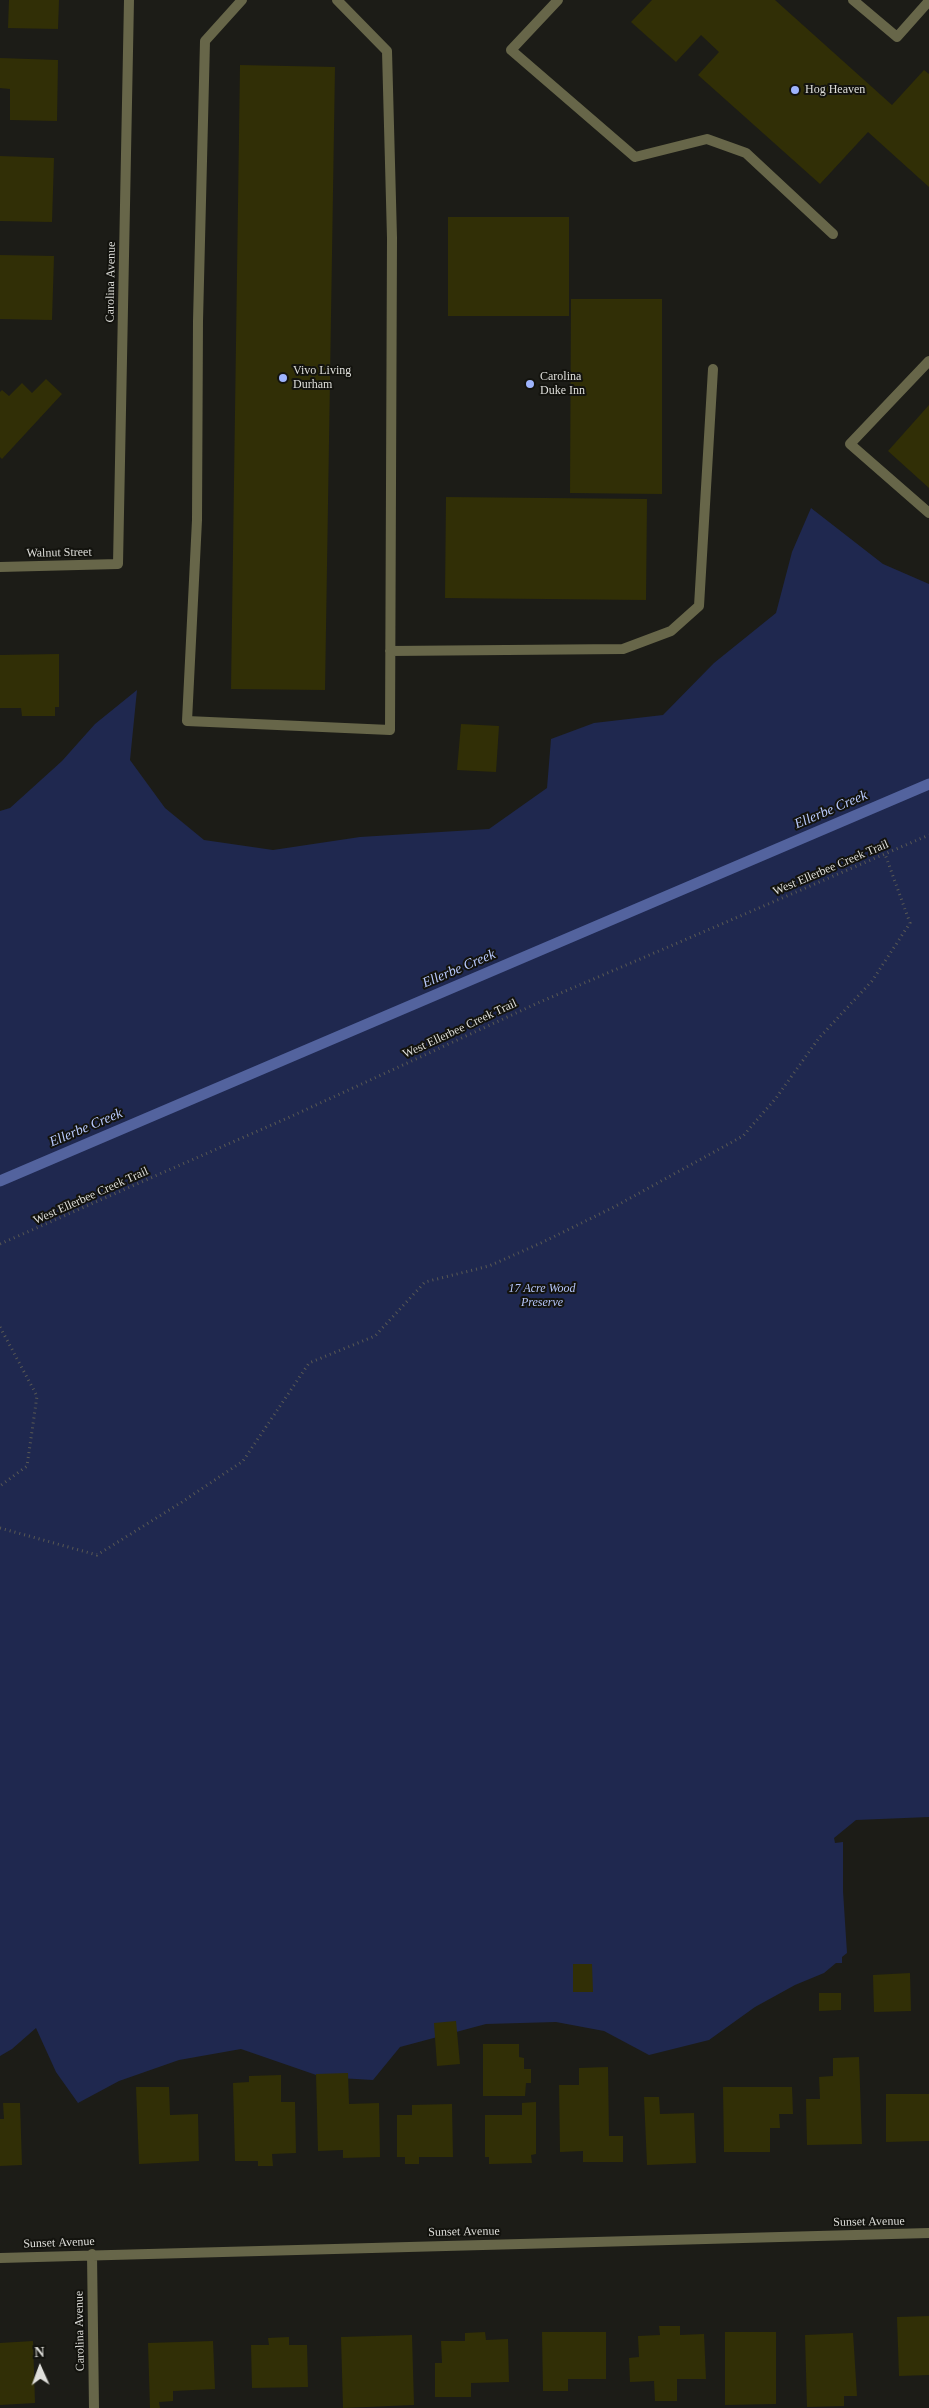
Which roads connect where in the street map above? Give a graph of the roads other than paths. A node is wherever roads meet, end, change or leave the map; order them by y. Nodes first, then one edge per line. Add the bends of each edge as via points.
1 (129, 0) edge
2 (242, 0) edge
3 (336, 0) edge
4 (558, 0) edge
5 (852, 0) edge
6 (929, 1) edge
7 (833, 234) dead end
8 (929, 361) edge
9 (713, 369) dead end
10 (929, 513) edge
11 (118, 564) joint
12 (0, 567) edge
13 (390, 651) junction
14 (929, 2233) edge
15 (92, 2254) junction
16 (0, 2258) edge
17 (94, 2408) edge

1 - 11 street, Carolina Avenue
2 - 13 street via 205,41 197,520 187,721 390,730
3 - 13 street via 387,51 392,238
4 - 7 street via 511,50 635,157 707,139 746,153
5 - 6 street via 896,37
8 - 10 street via 850,444
9 - 13 street via 699,606 671,631 623,649
11 - 12 street, Walnut Street
14 - 15 street, Sunset Avenue
15 - 16 street, Sunset Avenue
15 - 17 street, Carolina Avenue

